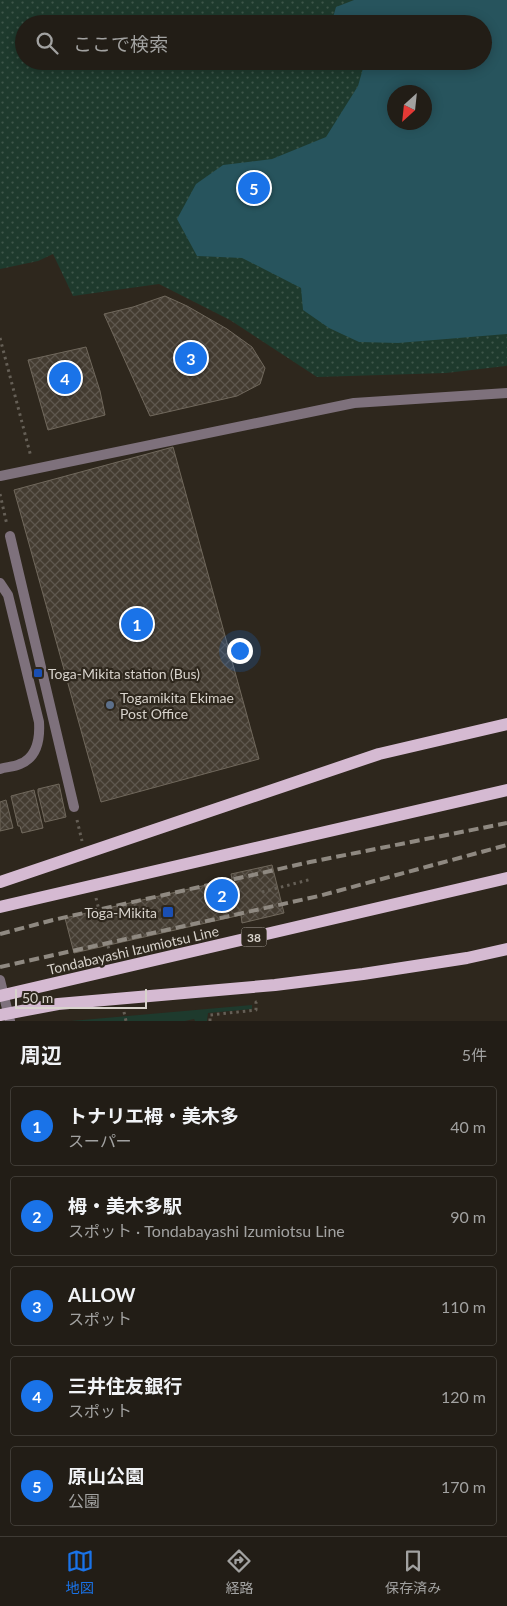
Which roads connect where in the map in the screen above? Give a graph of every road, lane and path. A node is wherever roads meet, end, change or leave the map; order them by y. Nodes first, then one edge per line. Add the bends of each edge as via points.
1 (0, 338) edge
2 (507, 393) edge
3 (34, 469) junction
4 (0, 476) edge
5 (0, 494) edge
6 (10, 536) joint
7 (0, 583) edge
8 (507, 724) edge
9 (0, 769) edge
10 (507, 790) edge
11 (74, 807) dead end
12 (507, 878) edge
13 (312, 880) dead end
14 (0, 882) edge
15 (262, 892) dead end
16 (0, 906) edge
17 (507, 949) edge
18 (0, 980) edge
19 (0, 996) edge
20 (0, 1015) edge
21 (10, 1021) edge

1 - 3 path
2 - 3 street via 354,403
3 - 4 street
5 - 6 path
6 - 11 street
7 - 9 street via 8,594 40,735 38,746 22,764
8 - 14 main road via 379,754
10 - 16 main road
12 - 19 main road, Tondabayashi Izumiotsu Line / 38
13 - 15 path
17 - 20 main road via 363,974 58,1004
18 - 21 street

